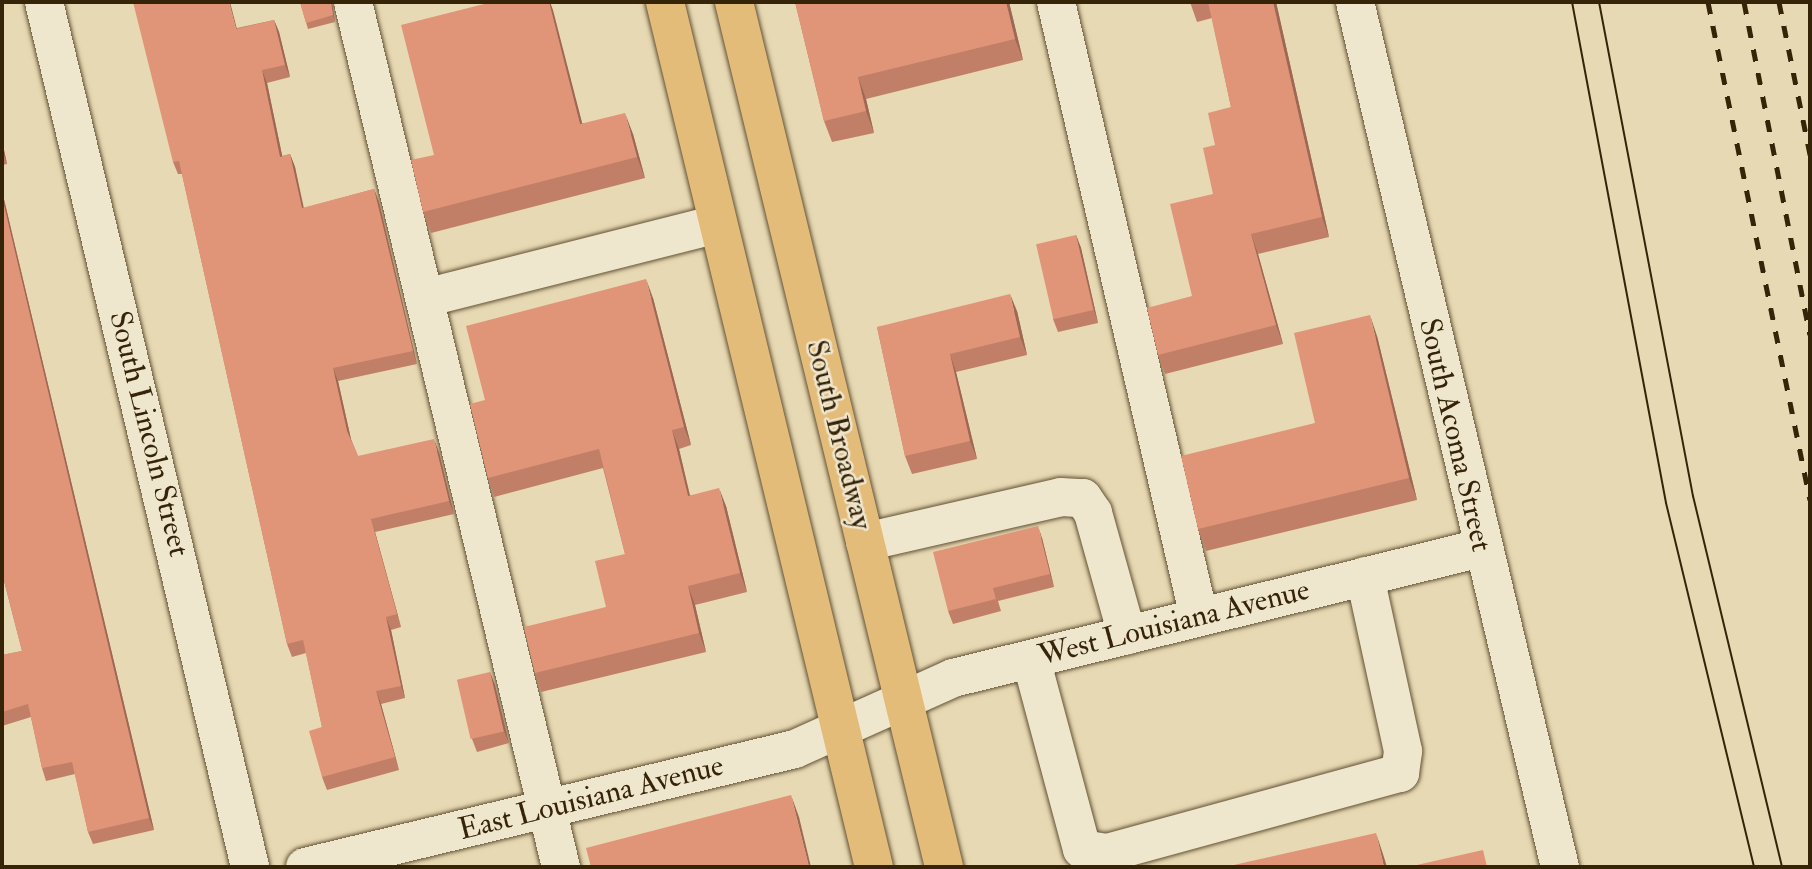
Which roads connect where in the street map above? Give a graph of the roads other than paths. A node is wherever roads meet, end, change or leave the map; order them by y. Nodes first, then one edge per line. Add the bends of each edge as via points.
1 (44, 2) edge
2 (353, 2) edge
3 (665, 2) edge
4 (734, 2) edge
5 (1056, 2) edge
6 (1355, 2) edge
7 (718, 225) junction
8 (425, 298) junction
9 (865, 542) junction
10 (1481, 548) junction
11 (1365, 576) junction
12 (1199, 617) junction
13 (1127, 635) junction
14 (1031, 659) junction
15 (872, 715) junction
16 (548, 809) junction
17 (1084, 858) edge
18 (250, 867) edge
19 (305, 867) edge
20 (561, 867) edge
21 (874, 867) edge
22 (944, 867) edge
23 (1560, 867) edge

1 - 18 street, South Lincoln Street
2 - 8 street
3 - 7 main road, South Broadway
4 - 9 main road, South Broadway
5 - 12 street
6 - 10 street, South Acoma Street
7 - 8 street
7 - 15 main road, South Broadway
8 - 16 street
9 - 13 street via 1061,497 1083,498 1093,513
9 - 15 main road, South Broadway
10 - 11 street, West Louisiana Avenue
10 - 23 street, South Acoma Street
11 - 12 street, West Louisiana Avenue
11 - 17 street via 1403,751 1400,773
12 - 13 street, West Louisiana Avenue
13 - 14 street, West Louisiana Avenue
14 - 15 street, West Louisiana Avenue via 953,678
14 - 17 street
15 - 16 street, East Louisiana Avenue via 795,749
15 - 21 main road, South Broadway
15 - 22 main road, South Broadway
16 - 19 street, East Louisiana Avenue
16 - 20 street

